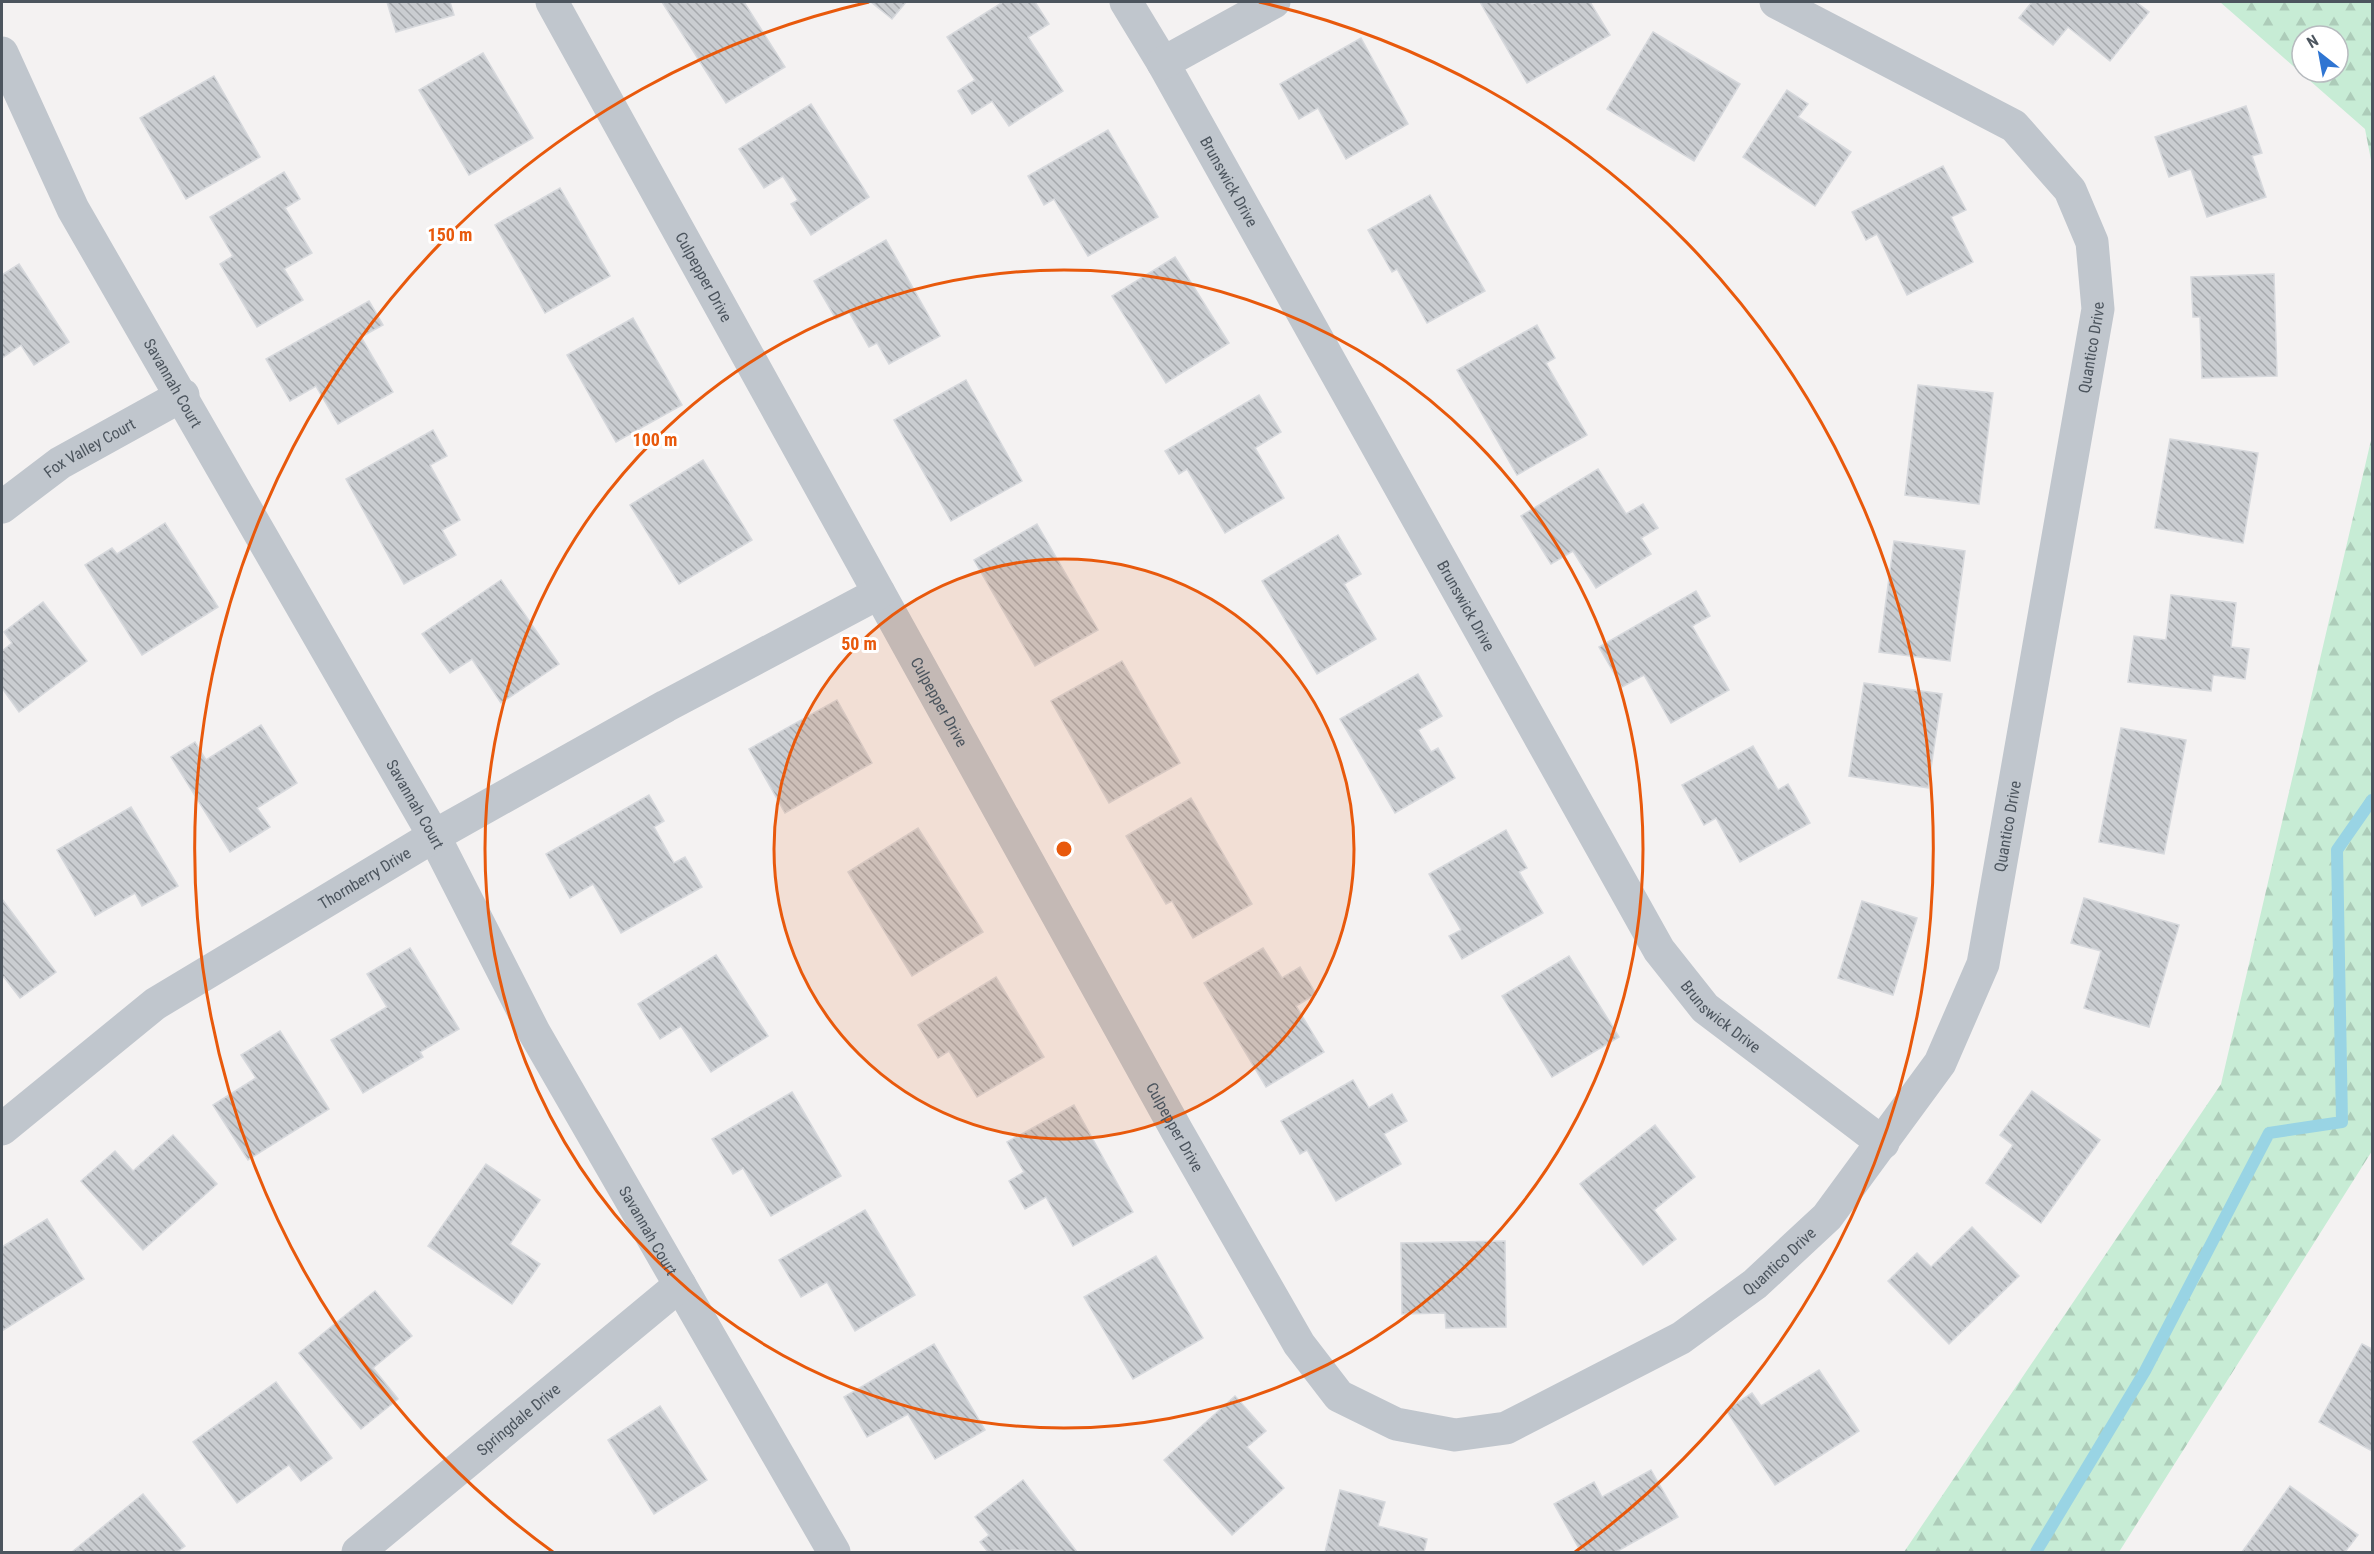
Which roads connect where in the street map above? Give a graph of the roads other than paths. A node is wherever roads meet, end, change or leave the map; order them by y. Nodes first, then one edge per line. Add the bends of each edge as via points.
1 (552, 2) edge
2 (1126, 2) edge
3 (1274, 2) edge
4 (1776, 2) edge
5 (2, 53) edge
6 (1163, 63) junction
7 (183, 395) junction
8 (2, 507) edge
9 (879, 593) junction
10 (434, 836) junction
11 (2, 1129) edge
12 (1883, 1143) junction
13 (680, 1285) junction
14 (1338, 1396) joint
15 (358, 1552) edge
16 (834, 1552) edge

1 - 9 street, Culpepper Drive
2 - 6 street, Brunswick Drive
3 - 6 street
4 - 12 street, Quantico Drive via 2014,126 2070,190 2092,242 2098,309 1983,964 1940,1063
5 - 7 street, Savannah Court via 73,209
6 - 12 street, Brunswick Drive via 1659,950 1705,1008
7 - 8 street, Fox Valley Court via 60,463
7 - 10 street, Savannah Court
9 - 10 street, Thornberry Drive
9 - 14 street, Culpepper Drive via 1263,1282 1299,1344
10 - 11 street, Thornberry Drive via 155,1004
10 - 13 street, Savannah Court via 534,1032
12 - 14 street, Quantico Drive via 1827,1217 1755,1284 1681,1338 1506,1428 1455,1435 1396,1424
13 - 15 street, Springdale Drive
13 - 16 street, Savannah Court

